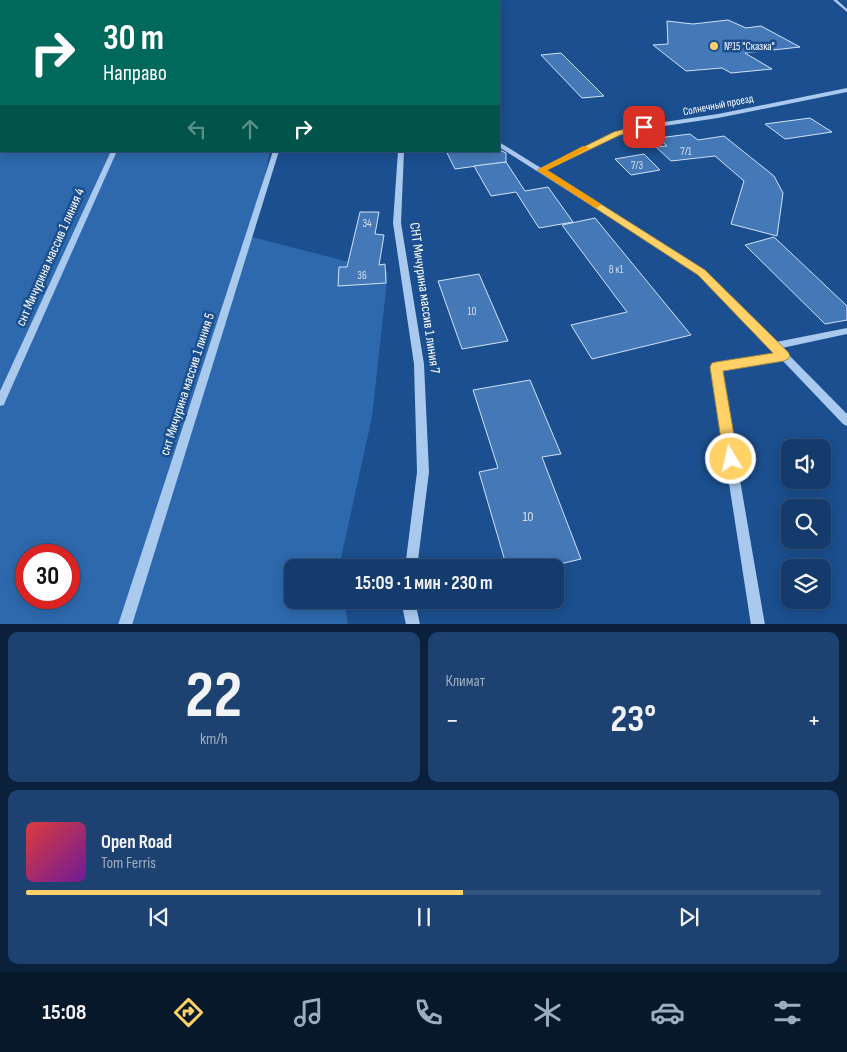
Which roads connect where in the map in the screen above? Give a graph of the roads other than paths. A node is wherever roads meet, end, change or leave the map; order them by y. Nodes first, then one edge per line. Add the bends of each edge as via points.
1 (835, 0) edge
2 (847, 11) edge
3 (847, 90) edge
4 (500, 145) edge
5 (114, 152) edge
6 (276, 152) edge
7 (401, 152) edge
8 (541, 170) junction
9 (847, 331) edge
10 (773, 346) junction
11 (784, 356) junction
12 (0, 402) edge
13 (847, 422) edge
14 (411, 559) edge
15 (410, 609) edge
16 (125, 624) edge
17 (413, 624) edge
18 (758, 624) edge

1 - 2 street
3 - 8 street, Солнечный проезд via 617,133
4 - 8 street
5 - 12 street, снт Мичурина массив 1 линия 4
6 - 16 street, снт Мичурина массив 1 линия 5
7 - 14 street, СНТ Мичурина массив 1 линия 7 via 397,223 420,364 423,472
8 - 10 street via 702,272
9 - 10 street
10 - 11 street
11 - 13 street
11 - 18 street via 716,367
15 - 17 street

